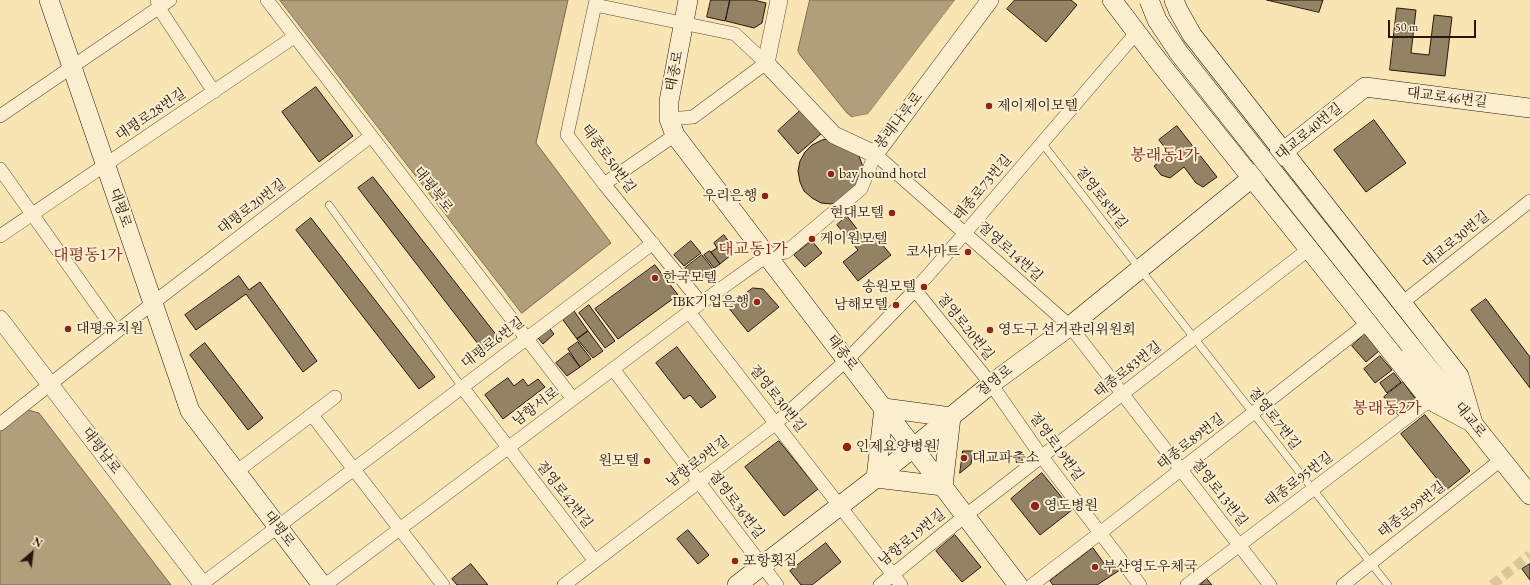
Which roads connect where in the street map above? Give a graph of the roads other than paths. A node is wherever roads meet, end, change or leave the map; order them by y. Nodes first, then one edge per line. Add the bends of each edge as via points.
1 (49, 0) edge
2 (170, 0) edge
3 (267, 0) edge
4 (688, 0) edge
5 (780, 0) edge
6 (990, 0) edge
7 (1112, 0) edge
8 (1150, 0) edge
9 (1174, 0) edge
10 (596, 2) edge
11 (158, 4) edge
12 (684, 24) junction
13 (1137, 32) junction
14 (294, 37) junction
15 (766, 64) junction
16 (72, 68) junction
17 (1365, 87) joint
18 (214, 92) junction
19 (1530, 108) edge
20 (0, 116) edge
21 (672, 127) junction
22 (371, 136) junction
23 (1042, 142) junction
24 (1284, 151) junction
25 (875, 154) junction
26 (106, 165) junction
27 (0, 170) edge
28 (1253, 177) junction
29 (604, 184) junction
30 (1530, 201) edge
31 (329, 206) dead end
32 (32, 215) junction
33 (965, 233) junction
34 (0, 236) edge
35 (653, 243) junction
36 (1309, 249) junction
37 (768, 255) junction
38 (1140, 269) junction
39 (915, 290) junction
40 (153, 303) junction
41 (701, 303) junction
42 (1402, 303) junction
43 (689, 312) junction
44 (0, 319) edge
45 (1369, 322) junction
46 (1070, 326) junction
47 (116, 332) junction
48 (527, 338) junction
49 (1194, 338) junction
50 (848, 359) junction
51 (613, 369) junction
52 (50, 384) junction
53 (991, 384) junction
54 (462, 387) junction
55 (1122, 394) junction
56 (334, 397) dead end
57 (574, 399) junction
58 (1430, 400) junction
59 (884, 408) junction
60 (1253, 413) junction
61 (312, 415) junction
62 (951, 417) junction
63 (776, 423) junction
64 (1473, 423) junction
65 (0, 424) edge
66 (914, 447) junction
67 (508, 448) junction
68 (1042, 457) junction
69 (1502, 459) junction
70 (353, 469) junction
71 (1181, 470) junction
72 (236, 472) junction
73 (876, 478) junction
74 (699, 482) junction
75 (943, 486) junction
76 (1313, 490) junction
77 (1530, 495) edge
78 (840, 506) junction
79 (965, 516) junction
80 (278, 526) junction
81 (399, 529) junction
82 (1100, 533) junction
83 (1239, 545) junction
84 (595, 561) junction
85 (1370, 563) junction
86 (762, 566) junction
87 (893, 574) junction
88 (203, 584) edge
89 (324, 585) edge
90 (443, 585) edge
91 (564, 585) edge
92 (736, 585) edge
93 (777, 585) edge
94 (880, 585) edge
95 (901, 585) edge
96 (1018, 585) edge
97 (1032, 585) edge
98 (1140, 585) edge
99 (1187, 585) edge
100 (1270, 585) edge
101 (1343, 585) edge
102 (1388, 585) edge

1 - 16 main road, 대평로
2 - 11 street
3 - 14 street, 대평북로
4 - 12 main road, 태종로
5 - 15 street
6 - 25 street, 봉래나루로
7 - 13 main road
8 - 64 main road, 대교로, bridge via 1158,20 1179,53
9 - 24 main road via 1192,35
10 - 12 street, 태종로50번길
10 - 29 street, 태종로50번길 via 567,135
11 - 16 street
11 - 18 street
12 - 15 street via 735,34
12 - 21 main road, 태종로 via 669,101
13 - 23 street, 태종로73번길
13 - 28 main road
14 - 18 street, 대평로28번길
14 - 22 street, 대평북로
15 - 21 street via 693,117
15 - 25 street, 봉래나루로 via 834,135
16 - 20 street
16 - 26 main road, 대평로
17 - 19 main road, 대교로46번길
17 - 24 main road, 대교로40번길
18 - 26 street, 대평로28번길
21 - 29 street
21 - 37 main road, 태종로
22 - 40 street, 대평로20번길
22 - 48 street, 대평북로
23 - 33 street, 태종로73번길
23 - 38 lane, 절영로8번길
24 - 28 main road, 대교로40번길
24 - 42 main road
25 - 33 street, 절영로14번길
25 - 37 street via 861,189 786,252
26 - 32 street, 대평로28번길
26 - 40 main road, 대평로
27 - 32 street
28 - 36 main road
28 - 38 main road, 절영로
29 - 35 street, 태종로50번길
30 - 42 street, 대교로30번길
31 - 54 lane
32 - 34 street, 대평로28번길
32 - 47 street
33 - 39 street, 태종로73번길
33 - 46 street, 절영로14번길
35 - 41 street, 태종로50번길
35 - 48 street, 대평로6번길
36 - 45 main road
36 - 49 street, 태종로83번길
37 - 41 street, 남항서로
37 - 50 main road, 태종로
38 - 46 main road, 절영로
38 - 49 lane, 절영로7번길
39 - 50 street, 태종로73번길
39 - 53 street, 절영로20번길
40 - 47 street, 대평로20번길
40 - 72 main road, 대평로 via 190,411
41 - 43 street, 남항서로
42 - 64 main road via 1459,376
43 - 51 street, 남항서로
43 - 63 street, 절영로30번길
44 - 52 street, 대평남로
45 - 58 main road
45 - 60 street, 태종로89번길
46 - 53 main road, 절영로
46 - 55 street, 절영로13번길
47 - 52 street, 대평로20번길
48 - 54 street, 대평로6번길
48 - 57 street, 대평북로
49 - 55 street, 태종로83번길
49 - 60 lane, 절영로7번길
50 - 59 main road, 태종로
50 - 63 street, 남항로9번길
51 - 57 street, 남항서로
51 - 74 street, 절영로36번길
52 - 65 street, 대평로20번길
52 - 88 street, 대평남로
53 - 62 main road, 절영로
53 - 68 street, 절영로19번길
54 - 67 street, 절영로42번길
54 - 70 street, 대평로6번길
55 - 68 street, 태종로83번길
55 - 71 street, 절영로13번길
56 - 61 street
57 - 67 street, 남항서로
58 - 64 main road
58 - 76 street, 태종로95번길
59 - 62 main road
59 - 66 main road, 태종로
59 - 73 main road
60 - 71 street, 태종로89번길
60 - 76 lane, 절영로7번길
61 - 70 street
61 - 72 street
62 - 66 main road, 절영로
62 - 75 main road
63 - 74 street, 남항로9번길
63 - 78 street, 절영로30번길
64 - 69 main road, 대교로
66 - 73 main road, 절영로
66 - 75 main road, 태종로
67 - 81 street, 남항서로
67 - 84 street, 절영로42번길
68 - 79 street, 태종로83번길
68 - 82 street, 절영로19번길
69 - 77 main road, 대교로
69 - 85 street, 태종로99번길
70 - 80 street, 대평로6번길
70 - 81 street
71 - 82 street, 태종로89번길
71 - 83 street, 절영로13번길
72 - 80 main road, 대평로
73 - 75 main road
73 - 78 main road, 절영로
74 - 84 street, 남항로9번길
74 - 86 street, 절영로36번길
75 - 79 main road, 태종로
76 - 83 street, 태종로95번길
76 - 85 lane, 절영로7번길
78 - 86 main road, 절영로
78 - 87 street, 절영로30번길
79 - 87 street, 남항로19번길
79 - 96 main road, 태종로
80 - 88 street, 대평남로
80 - 89 main road, 대평로
81 - 89 street, 남항서로
81 - 90 street
82 - 97 street, 태종로89번길
82 - 98 street, 절영로19번길
83 - 99 street, 태종로95번길
83 - 100 street, 절영로13번길
84 - 91 street, 남항로9번길
85 - 101 street, 태종로99번길
85 - 102 lane, 절영로7번길
86 - 92 main road, 절영로
86 - 93 street, 절영로36번길
87 - 94 street, 남항로19번길
87 - 95 street, 절영로30번길

